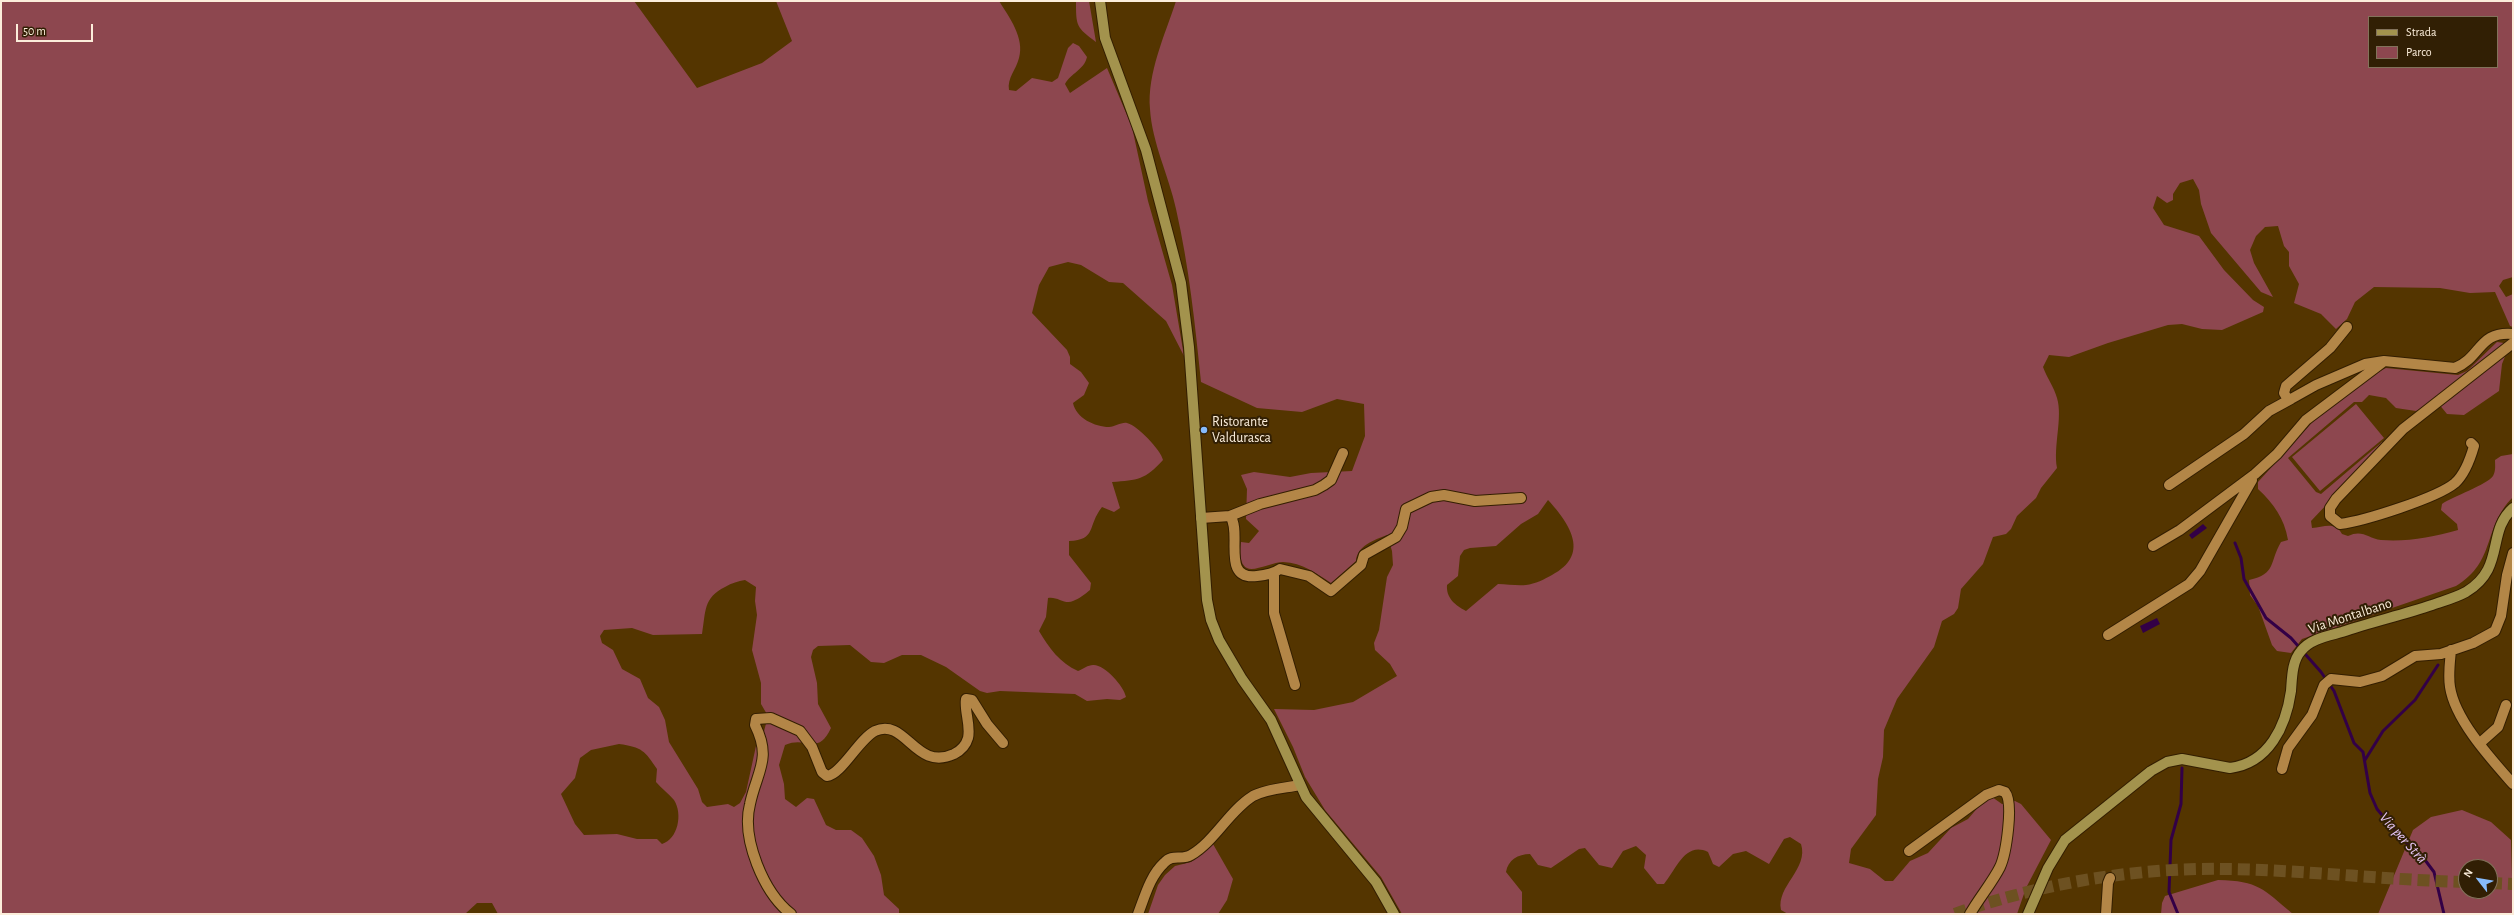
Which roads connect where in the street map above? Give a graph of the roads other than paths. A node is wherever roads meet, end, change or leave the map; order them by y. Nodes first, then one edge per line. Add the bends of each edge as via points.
1 (1100, 1) edge
2 (2347, 327) dead end
3 (2513, 334) edge
4 (2513, 343) edge
5 (2384, 361) junction
6 (2291, 399) junction
7 (2471, 443) dead end
8 (1343, 453) dead end
9 (2255, 474) junction
10 (2169, 485) dead end
11 (1521, 498) dead end
12 (2513, 508) edge
13 (1230, 516) junction
14 (1201, 518) junction
15 (2153, 546) dead end
16 (2513, 553) edge
17 (1274, 573) junction
18 (2108, 635) dead end
19 (2451, 650) junction
20 (1295, 685) dead end
21 (2506, 705) dead end
22 (1003, 743) dead end
23 (2480, 743) junction
24 (2282, 769) dead end
25 (2513, 784) edge
26 (1300, 785) junction
27 (1909, 851) dead end
28 (2110, 878) dead end
29 (791, 914) edge
30 (1138, 914) edge
31 (1394, 914) edge
32 (1970, 914) edge
33 (2028, 914) edge
34 (2106, 914) edge

1 - 14 main road via 1105,38 1146,150 1181,283 1189,347
2 - 6 street via 2330,348 2286,386 2284,395
3 - 5 street via 2493,335 2463,364 2455,368
4 - 7 street via 2389,443 2336,499 2330,508 2330,516 2340,524 2357,522 2448,488 2462,476 2474,446
5 - 6 street via 2365,364
5 - 9 street via 2306,420 2277,454
6 - 10 street via 2269,411 2244,434
8 - 13 street via 1331,480 1324,485 1315,490 1260,504
9 - 15 street via 2180,530
9 - 18 street via 2200,571 2189,584
11 - 17 street via 1475,501 1438,494 1410,506 1404,512 1400,533 1364,555 1361,565 1333,590 1301,573 1280,568
12 - 33 main road, Via Montalbano via 2501,526 2488,571 2476,585 2448,599 2306,646 2296,658 2290,699 2280,731 2267,750 2238,767 2230,768 2182,759 2167,762 2151,771 2065,840 2048,868
13 - 14 street
13 - 17 street via 1236,535 1233,551 1240,572 1251,576
14 - 26 main road via 1206,600 1210,620 1242,679 1271,720
16 - 19 street via 2501,616 2495,632
17 - 20 street via 1274,613
19 - 23 street via 2450,687 2456,707
19 - 24 street via 2441,654 2415,656 2382,676 2360,682 2331,679 2320,690 2312,715 2288,748
21 - 23 street via 2498,727
22 - 29 street via 972,700 966,699 968,740 955,753 936,758 927,756 893,730 876,731 861,742 836,772 827,776 822,772 812,747 800,731 771,718 756,720 755,724 763,740 763,758 749,805 750,837 770,893
23 - 25 street
26 - 30 street via 1253,796 1197,851 1186,858 1169,858 1149,885
26 - 31 main road via 1318,814 1376,882
27 - 32 street via 1986,795 1999,790 2005,792 2010,803 2002,863
28 - 34 street

